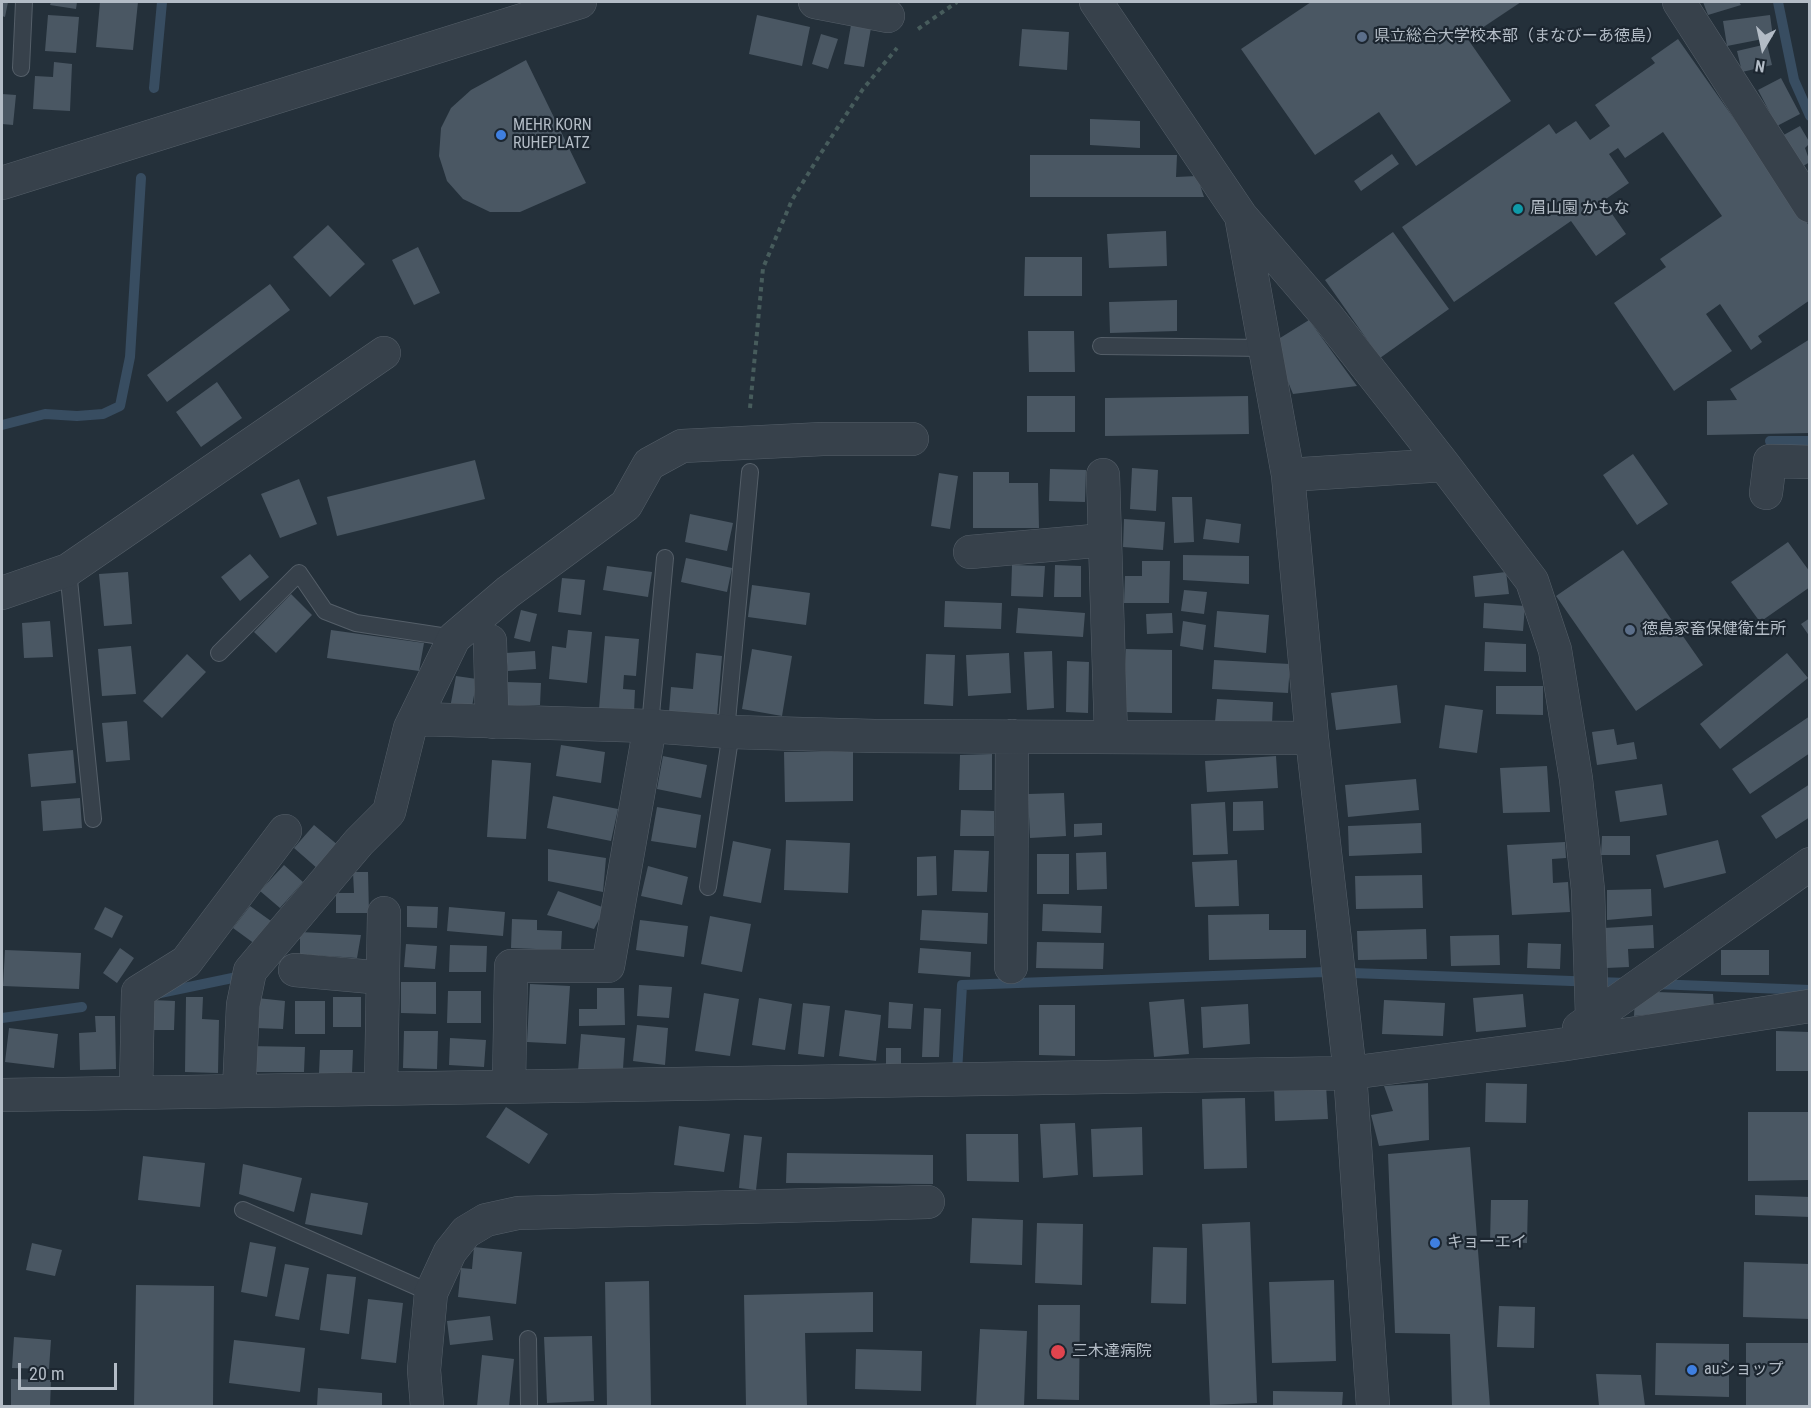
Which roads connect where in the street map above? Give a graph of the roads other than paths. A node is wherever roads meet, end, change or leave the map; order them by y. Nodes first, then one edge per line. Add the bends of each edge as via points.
1 (24, 2) edge
2 (580, 2) edge
3 (816, 2) edge
4 (1096, 2) edge
5 (1679, 2) edge
6 (901, 30) road end
7 (21, 68) dead end
8 (2, 183) edge
9 (1809, 206) edge
10 (1241, 216) junction
11 (1101, 346) dead end
12 (1265, 348) junction
13 (384, 353) dead end
14 (912, 439) dead end
15 (744, 458) junction
16 (1809, 462) edge
17 (1444, 465) junction
18 (1103, 475) dead end
19 (1288, 475) junction
20 (1766, 493) dead end
21 (1105, 540) junction
22 (970, 552) dead end
23 (665, 558) dead end
24 (68, 570) junction
25 (2, 593) edge
26 (454, 638) junction
27 (490, 641) dead end
28 (219, 653) dead end
29 (417, 719) junction
30 (492, 722) junction
31 (650, 726) junction
32 (728, 732) junction
33 (1012, 736) junction
34 (1111, 736) junction
35 (1312, 738) junction
36 (93, 819) dead end
37 (285, 831) dead end
38 (1809, 864) edge
39 (708, 887) dead end
40 (384, 913) dead end
41 (1011, 967) dead end
42 (295, 970) dead end
43 (383, 978) junction
44 (1590, 992) junction
45 (1809, 1006) edge
46 (1560, 1045) junction
47 (1350, 1073) junction
48 (509, 1086) junction
49 (381, 1089) junction
50 (239, 1090) junction
51 (136, 1093) junction
52 (2, 1095) edge
53 (928, 1202) dead end
54 (243, 1210) dead end
55 (431, 1293) junction
56 (528, 1339) dead end
57 (427, 1407) edge
58 (529, 1407) edge
59 (1372, 1407) edge

1 - 7 lane
2 - 8 street
3 - 6 street
4 - 10 street
5 - 9 street
10 - 12 street
10 - 17 street via 1327,316
11 - 12 lane
12 - 19 street
13 - 24 street
14 - 15 street
15 - 26 street via 682,446 649,464 626,505 516,586
15 - 32 lane
16 - 20 street via 1770,461
17 - 19 street
17 - 44 street via 1532,581 1555,650 1576,779 1587,890
18 - 21 street
19 - 35 street
21 - 22 street
21 - 34 street
23 - 31 lane
24 - 25 street
24 - 36 lane
26 - 28 lane via 356,623 325,611 299,573
26 - 29 street
27 - 30 street
29 - 30 street
29 - 50 street via 410,728 389,812 358,842 250,971 243,1005
30 - 31 street
31 - 32 street
31 - 48 street via 608,966 511,966
32 - 33 street
32 - 39 lane
33 - 34 street
33 - 41 street
34 - 35 street
35 - 47 street
37 - 51 street via 186,962 138,992
38 - 44 street via 1640,983
40 - 43 street
42 - 43 street
43 - 49 street
44 - 46 street
45 - 46 street
46 - 47 street
47 - 48 street
47 - 59 street
48 - 49 street
49 - 50 street
50 - 51 street
51 - 52 street
53 - 55 street via 518,1213 486,1220 466,1232 450,1252
54 - 55 lane
55 - 57 street via 424,1370
56 - 58 lane

